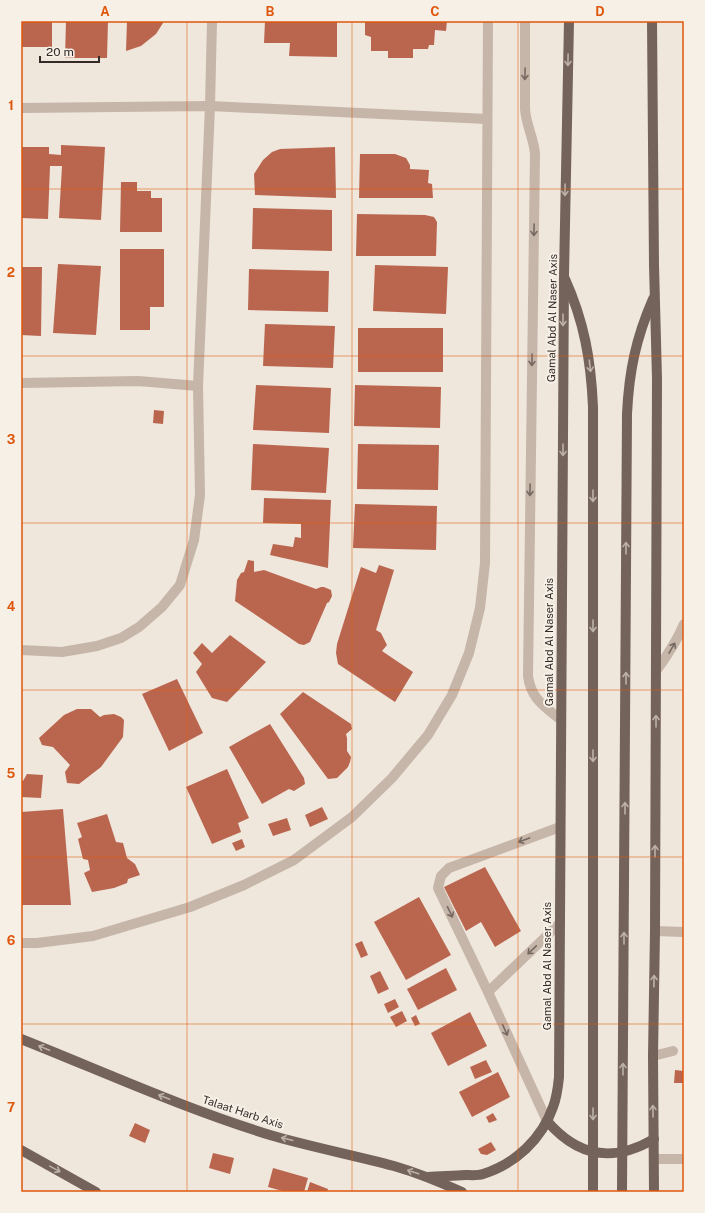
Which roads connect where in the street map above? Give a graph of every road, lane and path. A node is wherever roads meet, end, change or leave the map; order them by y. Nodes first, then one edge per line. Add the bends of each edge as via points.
1 (212, 21) edge
2 (488, 21) edge
3 (525, 21) edge
4 (569, 21) edge
5 (652, 21) edge
6 (210, 106) junction
7 (21, 108) edge
8 (487, 119) junction
9 (564, 275) junction
10 (655, 295) junction
11 (21, 383) edge
12 (198, 386) junction
13 (684, 624) edge
14 (21, 650) edge
15 (656, 671) junction
16 (561, 720) junction
17 (560, 827) junction
18 (560, 923) junction
19 (655, 932) junction
20 (684, 932) edge
21 (21, 943) edge
22 (488, 992) junction
23 (21, 1039) edge
24 (673, 1051) dead end
25 (653, 1056) junction
26 (547, 1121) junction
27 (654, 1139) junction
28 (21, 1150) edge
29 (654, 1159) junction
30 (684, 1159) edge
31 (428, 1177) junction
32 (96, 1192) edge
33 (462, 1192) edge
34 (593, 1192) edge
35 (622, 1192) edge
36 (654, 1192) edge

1 - 6 street
2 - 8 street
3 -> 16 street via 525,109 535,154 528,676 537,700
4 -> 9 main road, Gamal Abd Al Naser Axis
5 - 10 main road
6 - 7 street
6 - 8 street
6 - 12 street
8 - 21 street via 485,563 480,608 469,653 452,695 428,735 392,778 352,817 294,860 244,885 190,907 93,936
9 -> 16 main road, Gamal Abd Al Naser Axis
9 -> 34 main road via 586,339 593,392
10 - 15 main road
35 -> 10 main road via 628,386 638,337
11 - 12 street via 138,381
12 - 14 street via 200,495 194,540 180,586 162,607 139,627 121,638 97,646 62,652
15 -> 13 street
19 -> 15 main road
16 - 17 main road, Gamal Abd Al Naser Axis
17 - 18 main road, Gamal Abd Al Naser Axis
17 -> 22 street via 449,868 441,876 438,888
18 -> 22 street
18 - 26 main road, Gamal Abd Al Naser Axis via 559,1077 553,1107
19 - 20 street
25 -> 19 main road
22 -> 26 street
31 -> 23 main road, Talaat Harb Axis via 218,1118
24 - 25 street
27 -> 25 main road
26 - 27 main road via 568,1142 596,1152 626,1151
26 - 31 main road, Gamal Abd Al Naser Axis via 528,1148 498,1168 481,1175
27 - 29 main road
28 -> 32 main road
29 - 30 street
29 - 36 main road
31 - 33 main road, Talaat Harb Axis

